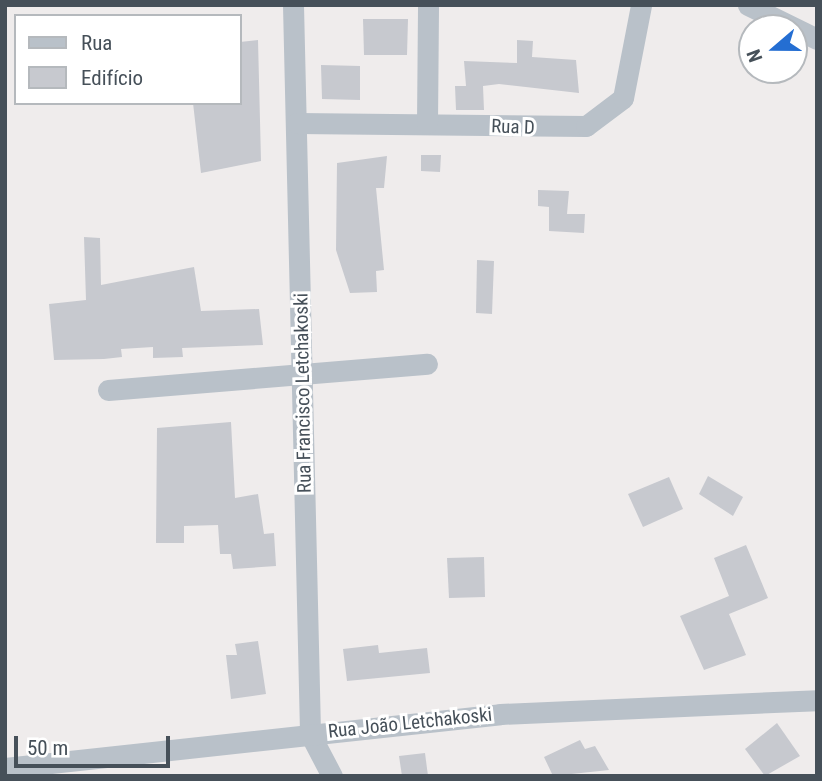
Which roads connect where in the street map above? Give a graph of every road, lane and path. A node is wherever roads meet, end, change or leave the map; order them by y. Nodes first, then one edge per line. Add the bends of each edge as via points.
1 (293, 5) edge
2 (428, 5) edge
3 (641, 5) edge
4 (748, 5) edge
5 (817, 39) edge
6 (297, 123) junction
7 (427, 123) junction
8 (427, 364) dead end
9 (302, 379) junction
10 (108, 390) dead end
11 (817, 700) edge
12 (310, 734) junction
13 (5, 768) edge
14 (332, 776) edge

1 - 6 street, Rua Francisco Letchakoski
2 - 7 street
3 - 7 street, Rua D via 623,98 609,115 560,129
4 - 5 street
6 - 7 street, Rua D
6 - 9 street, Rua Francisco Letchakoski
8 - 9 street
9 - 10 street
9 - 12 street, Rua Francisco Letchakoski
11 - 12 street, Rua João Letchakoski via 500,714
12 - 13 street, Rua João Letchakoski
12 - 14 street, Rua Francisco Letchakoski

